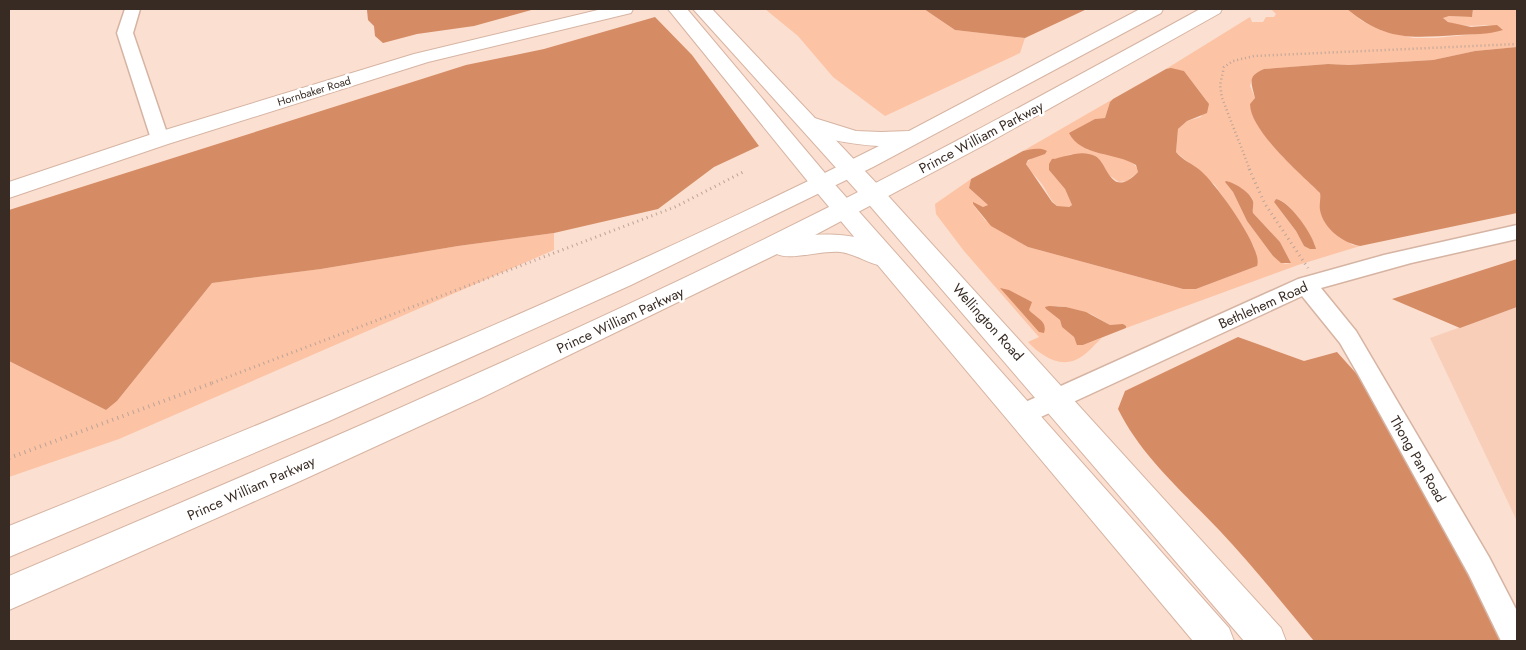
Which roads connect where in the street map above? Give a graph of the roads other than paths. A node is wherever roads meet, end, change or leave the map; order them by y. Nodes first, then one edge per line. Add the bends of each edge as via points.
1 (132, 9) edge
2 (624, 9) edge
3 (677, 9) edge
4 (702, 9) edge
5 (1154, 9) edge
6 (1213, 9) edge
7 (808, 123) junction
8 (920, 134) junction
9 (160, 140) junction
10 (851, 169) junction
11 (822, 184) junction
12 (9, 190) edge
13 (873, 194) junction
14 (844, 209) junction
15 (1517, 232) edge
16 (746, 259) junction
17 (887, 259) junction
18 (1312, 283) junction
19 (1056, 399) junction
20 (1021, 415) junction
21 (9, 542) edge
22 (9, 593) edge
23 (1216, 641) edge
24 (1268, 641) edge
25 (1517, 641) edge

1 - 9 street via 124,34
2 - 9 main road, Hornbaker Road via 421,58
3 - 11 main road
4 - 7 main road, Wellington Road
5 - 8 main road
6 - 13 main road, Prince William Parkway via 1000,128
7 - 8 main road via 858,138 895,139
7 - 10 main road, Wellington Road
8 - 10 main road
9 - 12 main road, Hornbaker Road
10 - 11 main road
10 - 13 main road, Wellington Road
11 - 14 main road
11 - 21 main road via 427,366
13 - 14 main road, Prince William Parkway
13 - 19 main road, Wellington Road
14 - 16 main road, Prince William Parkway
14 - 17 main road
15 - 18 street, Bethlehem Road via 1402,256
16 - 17 main road via 821,242 854,245
16 - 22 main road, Prince William Parkway via 433,407
17 - 20 main road
18 - 19 street, Bethlehem Road
18 - 25 street, Thong Pan Road via 1367,369 1479,566
19 - 20 street, Bethlehem Road
19 - 24 main road, Wellington Road
20 - 23 main road

